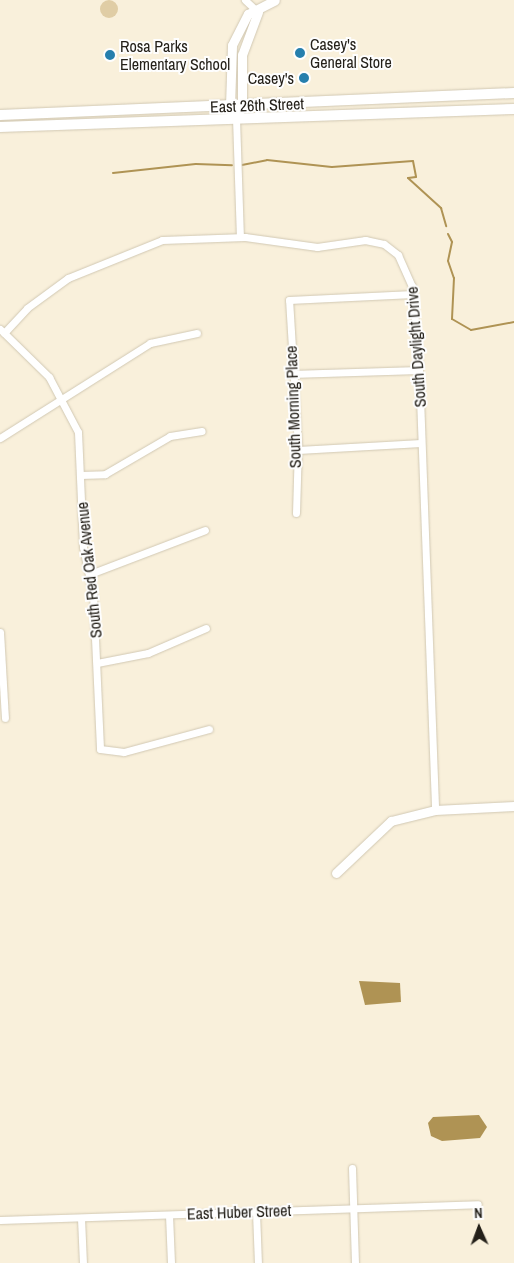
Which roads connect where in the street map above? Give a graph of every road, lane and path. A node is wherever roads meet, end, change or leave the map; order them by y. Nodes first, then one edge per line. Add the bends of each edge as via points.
1 (245, 0) edge
2 (275, 0) edge
3 (258, 12) junction
4 (514, 93) edge
5 (230, 106) junction
6 (242, 106) junction
7 (514, 108) edge
8 (0, 115) edge
9 (236, 118) junction
10 (0, 127) edge
11 (240, 237) junction
12 (413, 294) junction
13 (2, 331) edge
14 (197, 333) dead end
15 (419, 370) junction
16 (291, 374) junction
17 (63, 396) junction
18 (202, 432) dead end
19 (0, 438) edge
20 (421, 443) junction
21 (298, 450) junction
22 (80, 475) junction
23 (296, 513) dead end
24 (205, 530) dead end
25 (90, 574) junction
26 (206, 628) dead end
27 (0, 632) edge
28 (97, 663) junction
29 (1, 665) edge
30 (5, 718) dead end
31 (209, 729) dead end
32 (514, 806) edge
33 (435, 810) junction
34 (336, 873) dead end
35 (352, 1168) dead end
36 (478, 1204) dead end
37 (353, 1208) junction
38 (256, 1212) junction
39 (169, 1215) junction
40 (81, 1218) junction
41 (0, 1220) edge
42 (83, 1263) edge
43 (171, 1263) edge
44 (258, 1263) edge
45 (356, 1263) edge

1 - 3 street
2 - 3 street
3 - 5 street via 248,14 232,45
3 - 6 street via 242,55
4 - 6 main road, East 26th Street
5 - 6 main road, East 26th Street
5 - 8 main road, East 26th Street
5 - 9 street
6 - 9 street
7 - 9 main road, East 26th Street
9 - 10 main road, East 26th Street
9 - 11 street
11 - 12 street, South Daylight Drive via 317,247 365,240 384,244 408,270
11 - 13 street, South Daylight Drive via 171,239 137,248 60,284
12 - 15 street, South Daylight Drive
12 - 16 street, South Morning Place via 289,300
13 - 17 street, South Red Oak Avenue via 38,364
14 - 17 street via 150,343
15 - 16 street
15 - 20 street, South Daylight Drive
16 - 21 street, South Morning Place
17 - 19 street
17 - 22 street, South Red Oak Avenue via 78,432
18 - 22 street via 170,436 105,474
20 - 21 street
20 - 33 street, South Daylight Drive
21 - 23 street, South Morning Place
22 - 25 street, South Red Oak Avenue via 83,547
24 - 25 street
25 - 28 street, South Red Oak Avenue
26 - 28 street via 148,653
27 - 29 street
28 - 31 street, South Red Oak Avenue via 100,749 124,752
29 - 30 street
32 - 33 street
33 - 34 street via 382,826
35 - 37 street
36 - 37 street, East Huber Street
37 - 38 street, East Huber Street
37 - 45 street
38 - 39 street, East Huber Street
38 - 44 street
39 - 40 street, East Huber Street
39 - 43 street
40 - 41 street, East Huber Street
40 - 42 street

